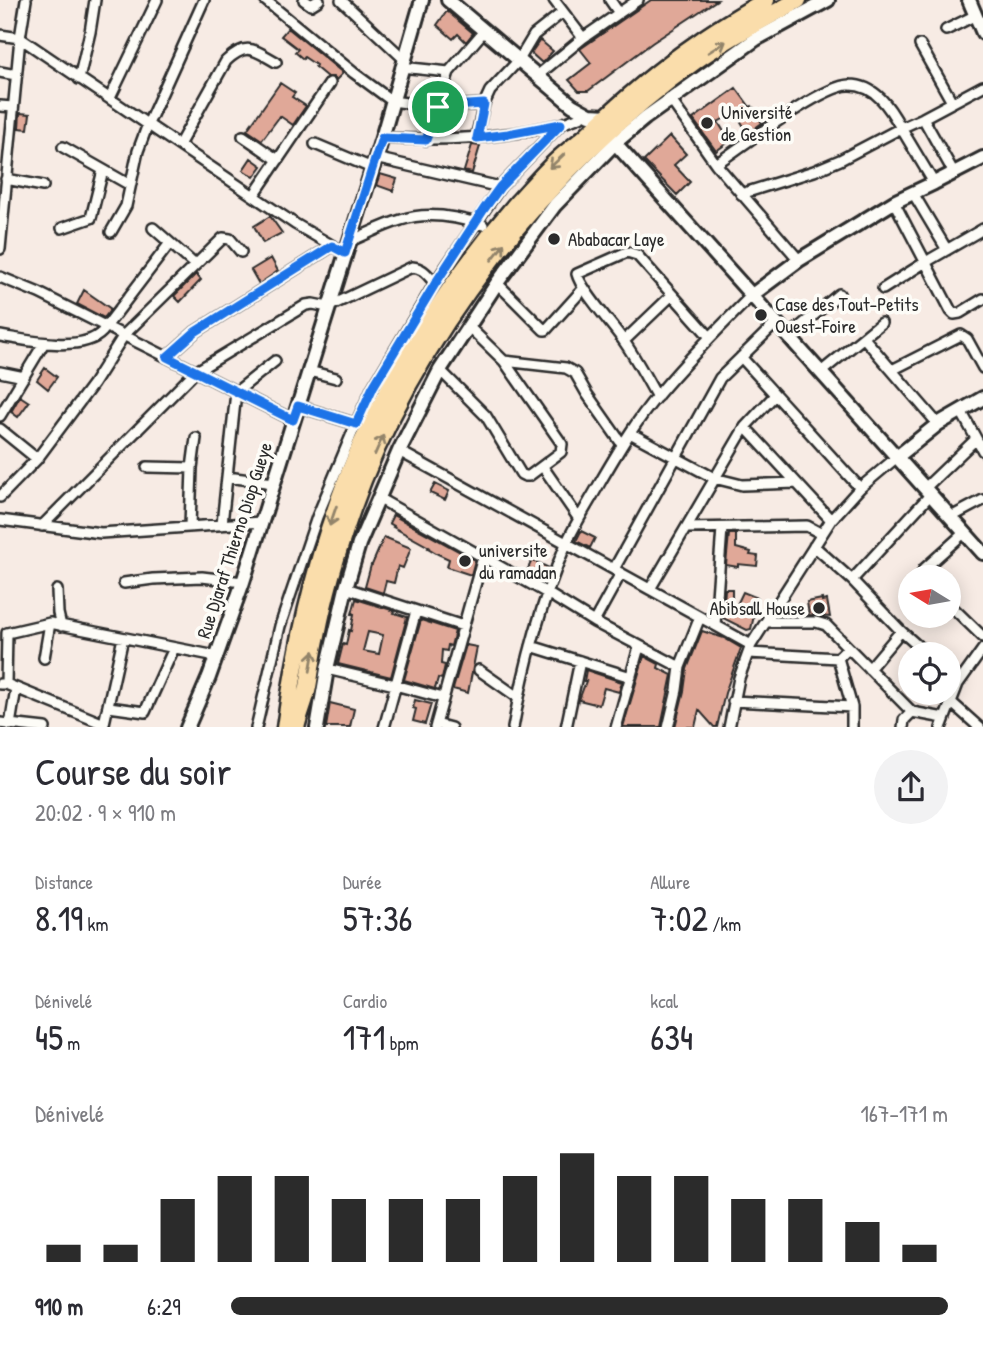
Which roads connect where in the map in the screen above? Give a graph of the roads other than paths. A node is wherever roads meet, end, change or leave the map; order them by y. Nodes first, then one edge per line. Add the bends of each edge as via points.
1 (26, 0) edge
2 (95, 0) edge
3 (157, 0) edge
4 (204, 0) edge
5 (265, 0) edge
6 (304, 0) edge
7 (319, 0) edge
8 (341, 0) edge
9 (422, 0) edge
10 (448, 0) edge
11 (554, 0) edge
12 (610, 0) edge
13 (638, 0) edge
14 (766, 0) edge
15 (798, 0) edge
16 (828, 0) edge
17 (969, 0) edge
18 (563, 12) junction
19 (619, 13) junction
20 (976, 15) junction
21 (946, 30) dead end
22 (484, 31) junction
23 (983, 33) edge
24 (0, 35) edge
25 (20, 38) junction
26 (583, 38) junction
27 (920, 45) dead end
28 (519, 60) junction
29 (276, 62) dead end
30 (403, 63) junction
31 (0, 72) edge
32 (449, 72) junction
33 (16, 75) junction
34 (537, 76) junction
35 (79, 79) junction
36 (330, 83) dead end
37 (983, 86) edge
38 (110, 98) junction
39 (670, 99) junction
40 (392, 101) junction
41 (952, 102) junction
42 (484, 104) junction
43 (572, 105) junction
44 (0, 106) edge
45 (13, 107) junction
46 (438, 107) junction
47 (607, 116) junction
48 (580, 117) junction
49 (923, 118) junction
50 (148, 124) junction
51 (561, 124) junction
52 (901, 128) junction
53 (243, 136) dead end
54 (382, 138) junction
55 (477, 138) junction
56 (584, 139) junction
57 (426, 140) junction
58 (315, 144) dead end
59 (615, 144) junction
60 (179, 145) junction
61 (63, 147) dead end
62 (983, 158) edge
63 (278, 160) junction
64 (373, 163) junction
65 (716, 164) junction
66 (103, 170) junction
67 (954, 173) junction
68 (6, 179) junction
69 (934, 183) junction
70 (130, 185) junction
71 (43, 186) dead end
72 (500, 187) junction
73 (913, 193) junction
74 (741, 194) junction
75 (254, 195) junction
76 (894, 202) junction
77 (479, 224) junction
78 (62, 228) dead end
79 (153, 228) dead end
80 (983, 229) edge
81 (111, 232) dead end
82 (170, 243) junction
83 (332, 246) junction
84 (348, 247) junction
85 (0, 249) edge
86 (947, 250) junction
87 (241, 252) dead end
88 (799, 260) junction
89 (924, 263) junction
90 (195, 265) junction
91 (0, 277) edge
92 (497, 283) junction
93 (435, 284) junction
94 (584, 288) junction
95 (883, 289) dead end
96 (839, 294) dead end
97 (672, 295) junction
98 (752, 295) junction
99 (983, 299) edge
100 (328, 307) junction
101 (777, 322) junction
102 (881, 323) dead end
103 (106, 326) junction
104 (468, 326) junction
105 (124, 335) junction
106 (0, 336) edge
107 (789, 336) junction
108 (710, 337) junction
109 (864, 338) junction
110 (624, 341) junction
111 (44, 343) junction
112 (167, 357) junction
113 (741, 357) junction
114 (275, 361) dead end
115 (504, 361) junction
116 (983, 368) edge
117 (440, 370) junction
118 (892, 370) junction
119 (309, 371) junction
120 (0, 372) edge
121 (195, 372) junction
122 (821, 372) junction
123 (24, 377) junction
124 (336, 378) dead end
125 (236, 392) junction
126 (775, 395) junction
127 (657, 397) junction
128 (983, 398) edge
129 (298, 406) junction
130 (961, 411) junction
131 (0, 416) edge
132 (293, 420) junction
133 (356, 424) junction
134 (938, 424) junction
135 (745, 427) junction
136 (0, 429) edge
137 (630, 433) junction
138 (196, 438) dead end
139 (976, 439) junction
140 (622, 444) junction
141 (399, 451) junction
142 (983, 451) edge
143 (675, 457) junction
144 (897, 457) junction
145 (37, 459) junction
146 (147, 467) dead end
147 (543, 467) junction
148 (192, 468) junction
149 (227, 477) junction
150 (714, 478) junction
151 (274, 483) junction
152 (796, 483) junction
153 (860, 488) junction
154 (928, 491) junction
155 (0, 497) edge
156 (378, 498) junction
157 (983, 500) edge
158 (951, 516) junction
159 (579, 519) junction
160 (0, 520) edge
161 (831, 520) junction
162 (261, 522) junction
163 (222, 524) junction
164 (43, 526) junction
165 (190, 526) junction
166 (686, 528) junction
167 (722, 528) junction
168 (965, 532) junction
169 (822, 534) junction
170 (567, 543) junction
171 (814, 546) junction
172 (983, 553) edge
173 (483, 557) junction
174 (928, 565) edge
175 (617, 571) junction
176 (852, 580) junction
177 (243, 582) junction
178 (295, 582) junction
179 (124, 583) dead end
180 (312, 587) junction
181 (346, 588) junction
182 (649, 589) junction
183 (57, 590) dead end
184 (547, 593) junction
185 (416, 611) junction
186 (961, 616) edge
187 (700, 617) junction
188 (594, 622) junction
189 (766, 622) junction
190 (50, 623) junction
191 (715, 625) junction
192 (61, 626) junction
193 (463, 626) junction
194 (901, 631) junction
195 (983, 637) edge
196 (123, 638) junction
197 (4, 640) edge
198 (913, 642) edge
199 (531, 646) junction
200 (639, 647) junction
201 (174, 648) junction
202 (848, 648) junction
203 (749, 649) junction
204 (983, 649) edge
205 (216, 656) junction
206 (44, 658) dead end
207 (838, 658) junction
208 (580, 661) junction
209 (680, 667) junction
210 (327, 669) junction
211 (869, 669) junction
212 (480, 670) dead end
213 (293, 677) junction
214 (631, 677) junction
215 (961, 680) edge
216 (396, 685) junction
217 (7, 686) edge
218 (307, 689) junction
219 (443, 698) junction
220 (519, 698) junction
221 (733, 701) junction
222 (950, 705) edge
223 (954, 705) edge
224 (109, 707) junction
225 (852, 707) junction
226 (912, 712) junction
227 (943, 723) edge
228 (5, 724) edge
229 (104, 726) edge
230 (436, 726) edge
231 (45, 727) edge
232 (187, 727) edge
233 (256, 727) edge
234 (275, 727) edge
235 (285, 727) edge
236 (296, 727) edge
237 (304, 727) edge
238 (317, 727) edge
239 (384, 727) edge
240 (451, 727) edge
241 (513, 727) edge
242 (566, 727) edge
243 (616, 727) edge
244 (668, 727) edge
245 (729, 727) edge
246 (852, 727) edge
247 (903, 727) edge
248 (980, 727) edge

1 - 25 street
2 - 35 street
3 - 38 street
4 - 50 street
5 - 40 street
6 - 7 street via 311,5
8 - 30 street
9 - 30 street, Rue Djaraf Thierno Diop Gueye
10 - 22 street
11 - 18 street
12 - 19 street
13 - 19 street
14 - 47 highway via 698,43
218 -> 15 highway via 329,582 362,482 432,344 483,271 555,183 599,139 700,58
16 - 39 street via 756,38
17 - 20 street
18 - 26 street
18 - 28 street via 534,35
19 - 26 street
20 - 21 street
20 - 23 street
22 - 28 street
22 - 32 street
24 - 25 street
25 - 33 street
25 - 35 street
26 - 34 street
27 - 41 street
28 - 34 street
28 - 42 street via 490,90
29 - 60 street via 254,50 237,51 226,61
30 - 32 street
30 - 40 street, Rue Djaraf Thierno Diop Gueye
31 - 33 street
32 - 46 street
33 - 45 street
34 - 43 street
35 - 38 street
36 - 63 street
37 - 41 street
38 - 50 street
39 - 59 street
39 - 65 street
40 - 46 street
40 - 54 street, Rue Djaraf Thierno Diop Gueye
41 - 49 street
42 - 46 street
42 - 55 street
43 - 47 street via 590,115
43 - 48 street
44 - 45 street
45 - 68 street
46 - 57 street
47 - 56 highway
48 - 51 street
48 - 56 street
49 - 52 street
49 - 67 street
50 - 60 street
50 - 70 street
51 - 55 street
51 - 72 street
52 - 65 street via 873,91 852,84 841,86
52 - 69 street
52 - 74 street via 841,160
53 - 63 street
54 - 57 street
54 - 64 street, Rue Djaraf Thierno Diop Gueye
55 - 57 street
56 -> 180 highway via 541,177 487,240 407,357 350,472
58 - 64 street
59 - 92 street via 555,205
59 - 98 street
60 - 75 street
61 - 66 street
62 - 67 street
63 - 75 street
64 - 72 street
64 - 84 street, Rue Djaraf Thierno Diop Gueye
65 - 74 street
66 - 70 street
66 - 78 street via 91,218
67 - 69 street
68 - 71 street
68 - 85 street
69 - 73 street
70 - 81 street via 124,210
72 - 77 street
73 - 76 street
73 - 86 street
74 - 88 street
75 - 83 street
76 - 88 street
76 - 89 street
77 - 84 street via 418,216 402,219
77 - 93 street
79 - 82 street
80 - 86 street
82 - 90 street
82 - 103 street
83 - 84 street
83 - 112 street via 195,332
84 - 100 street, Rue Djaraf Thierno Diop Gueye
86 - 89 street
87 - 90 street via 230,239 223,238
88 - 98 street
89 - 95 street
89 - 99 street via 954,314
90 - 105 street
91 - 103 street
92 - 94 street via 544,330
92 - 104 street
93 - 100 street via 420,268 412,267
93 - 133 street
94 - 97 street via 579,272 627,252 637,255
94 - 110 street
96 - 107 street
97 - 108 street
97 - 110 street
98 - 101 street
98 - 108 street
100 - 119 street, Rue Djaraf Thierno Diop Gueye
100 - 121 street via 306,305
101 - 107 street
101 - 113 street
102 - 109 street
103 - 105 street
103 - 111 street via 95,338
104 - 115 street
104 - 117 street
105 - 112 street
105 - 145 street
106 - 111 street
107 - 122 street
108 - 127 street
109 - 118 street
109 - 122 street
110 - 127 street
111 - 123 street
112 - 121 street
113 - 126 street
113 - 143 street via 720,378
114 - 125 street
115 - 140 street via 575,373
115 - 147 street via 562,444 561,452
116 - 118 street via 961,335
117 - 141 street
117 - 147 street via 486,416 521,474 529,477
118 - 134 street
119 - 124 street
119 - 129 street, Rue Djaraf Thierno Diop Gueye
120 - 123 street
121 - 125 street
121 - 164 street
122 - 144 street
123 - 131 street
125 - 132 street
125 - 149 street
126 - 135 street
126 - 153 street
127 - 137 street
128 - 130 street
129 - 132 street, Rue Djaraf Thierno Diop Gueye
129 - 133 street
130 - 134 street
130 - 139 street
132 - 151 street, Rue Djaraf Thierno Diop Gueye
133 - 178 street
134 - 144 street
135 - 150 street
135 - 152 street
136 - 145 street
137 - 140 street
137 - 143 street
138 - 148 street
139 - 142 street
139 - 154 street
140 - 159 street
141 - 156 street
141 - 170 street
143 - 150 street
143 - 175 street
144 - 153 street
144 - 154 street
145 - 155 street
146 - 148 street
147 - 159 street
148 - 165 street
149 - 151 street
149 - 163 street
150 - 152 street via 742,485
150 - 166 street
151 - 162 street, Rue Djaraf Thierno Diop Gueye
152 - 161 street
153 - 161 street
154 - 158 street
154 - 176 street
156 - 173 street
156 - 181 street
157 - 158 street
158 - 168 street
159 - 170 street
160 - 164 street
161 - 169 street
162 - 163 street
162 - 177 street, Rue Djaraf Thierno Diop Gueye
163 - 165 street
164 - 165 street via 101,533
166 - 167 street
166 - 182 street
167 - 169 street via 807,526
167 - 191 street
168 - 172 street
168 - 174 street
169 - 171 street
170 - 175 street
170 - 184 street
171 - 176 street
171 - 189 street
173 - 184 street
173 - 193 street
175 - 182 street
175 - 188 street
176 - 194 street
177 - 179 street via 202,577
177 - 205 street, Rue Djaraf Thierno Diop Gueye
178 - 180 street
178 - 233 street
180 - 213 highway
181 - 185 street
181 - 210 street
182 - 187 street
183 - 192 street
184 - 188 street
184 - 199 street
185 - 193 street
185 - 216 street
186 - 195 street
187 - 191 street
187 - 209 street
188 - 200 street
189 - 202 street via 822,623
189 - 203 street
190 - 192 street
190 - 197 street via 8,633
190 - 206 street
191 - 203 street
192 - 196 street
193 - 219 street
194 - 198 street
194 - 211 street
196 - 201 street
196 - 224 street
197 - 217 street
199 - 208 street
199 - 220 street
200 - 209 street
200 - 214 street
201 - 205 street
201 - 224 street via 145,712
202 - 207 street
202 - 211 street
203 - 207 street
203 - 221 street
204 - 215 street
205 - 232 street, Rue Djaraf Thierno Diop Gueye
207 - 225 street
208 - 214 street
208 - 242 street
209 - 244 street
210 - 216 street
210 - 238 street
211 - 226 street
212 - 220 street
213 - 234 highway via 282,697
213 - 235 highway
214 - 243 street
216 - 219 street
216 - 239 street
217 - 228 street
217 - 229 street
218 - 236 highway
218 - 237 highway
219 - 230 street
220 - 241 street
221 - 225 street
221 - 245 street
222 - 227 street
223 - 248 street
224 - 229 street
225 - 246 street
226 - 227 street
226 - 247 street
228 - 231 street
230 - 240 street

